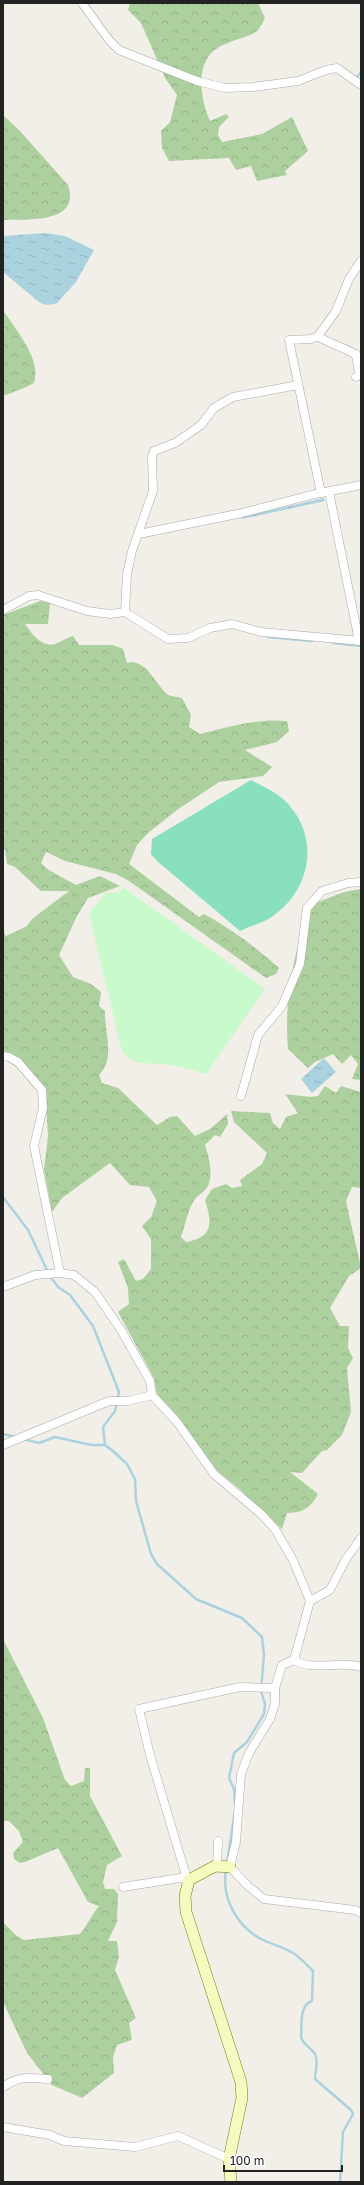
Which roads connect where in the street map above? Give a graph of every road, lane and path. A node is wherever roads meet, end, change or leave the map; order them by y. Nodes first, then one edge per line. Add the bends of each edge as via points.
1 (82, 3) edge
2 (361, 85) edge
3 (361, 261) edge
4 (318, 336) junction
5 (358, 357) edge
6 (356, 377) dead end
7 (298, 385) junction
8 (361, 485) edge
9 (324, 493) junction
10 (139, 534) junction
11 (3, 610) edge
12 (126, 612) junction
13 (360, 641) edge
14 (361, 882) edge
15 (3, 1056) edge
16 (241, 1096) dead end
17 (60, 1274) junction
18 (3, 1287) edge
19 (152, 1395) junction
20 (3, 1445) edge
21 (361, 1538) edge
22 (310, 1601) junction
23 (294, 1660) junction
24 (361, 1667) edge
25 (275, 1688) junction
26 (218, 1841) dead end
27 (217, 1866) junction
28 (230, 1866) junction
29 (188, 1880) junction
30 (123, 1887) dead end
31 (361, 1913) edge
32 (48, 2079) dead end
33 (3, 2087) edge
34 (3, 2127) edge
35 (229, 2159) junction
36 (231, 2182) edge

1 - 2 street via 119,50 197,81 225,88 253,87 298,81 337,68
3 - 4 street via 349,279 336,311
4 - 5 street via 324,341 351,350
4 - 7 street via 290,340
5 - 6 street via 359,374
7 - 9 street
7 - 10 street via 233,397 214,408 201,425 175,443 154,451 153,491
8 - 9 street
9 - 10 street
9 - 13 street
10 - 12 street via 126,574
11 - 12 street via 38,594 87,611 110,614
12 - 13 street via 168,638 188,638 215,626 232,624 261,632
14 - 16 street via 322,891 307,908 300,964 282,1006 258,1035
15 - 17 street via 18,1062 42,1090 43,1108 34,1146
17 - 18 street via 35,1275
17 - 19 street via 74,1275 95,1292 121,1330 150,1381
19 - 20 street via 128,1401 109,1401
19 - 22 street via 177,1422 214,1474 275,1529 293,1560
21 - 22 street via 346,1559 330,1590
22 - 23 street
23 - 24 street via 301,1664 318,1666 352,1664
23 - 25 street via 282,1665
25 - 28 street via 275,1704 270,1719 249,1753 241,1774 236,1842
25 - 29 street via 240,1687 139,1709 150,1755
26 - 27 street
27 - 28 street
27 - 29 street
28 - 31 street via 264,1899 355,1910
29 - 30 street via 180,1878
29 - 35 street via 186,1912 241,2082 242,2098
32 - 33 street via 21,2077 13,2079
34 - 35 street via 50,2135 64,2141 135,2147 178,2136
35 - 36 street

